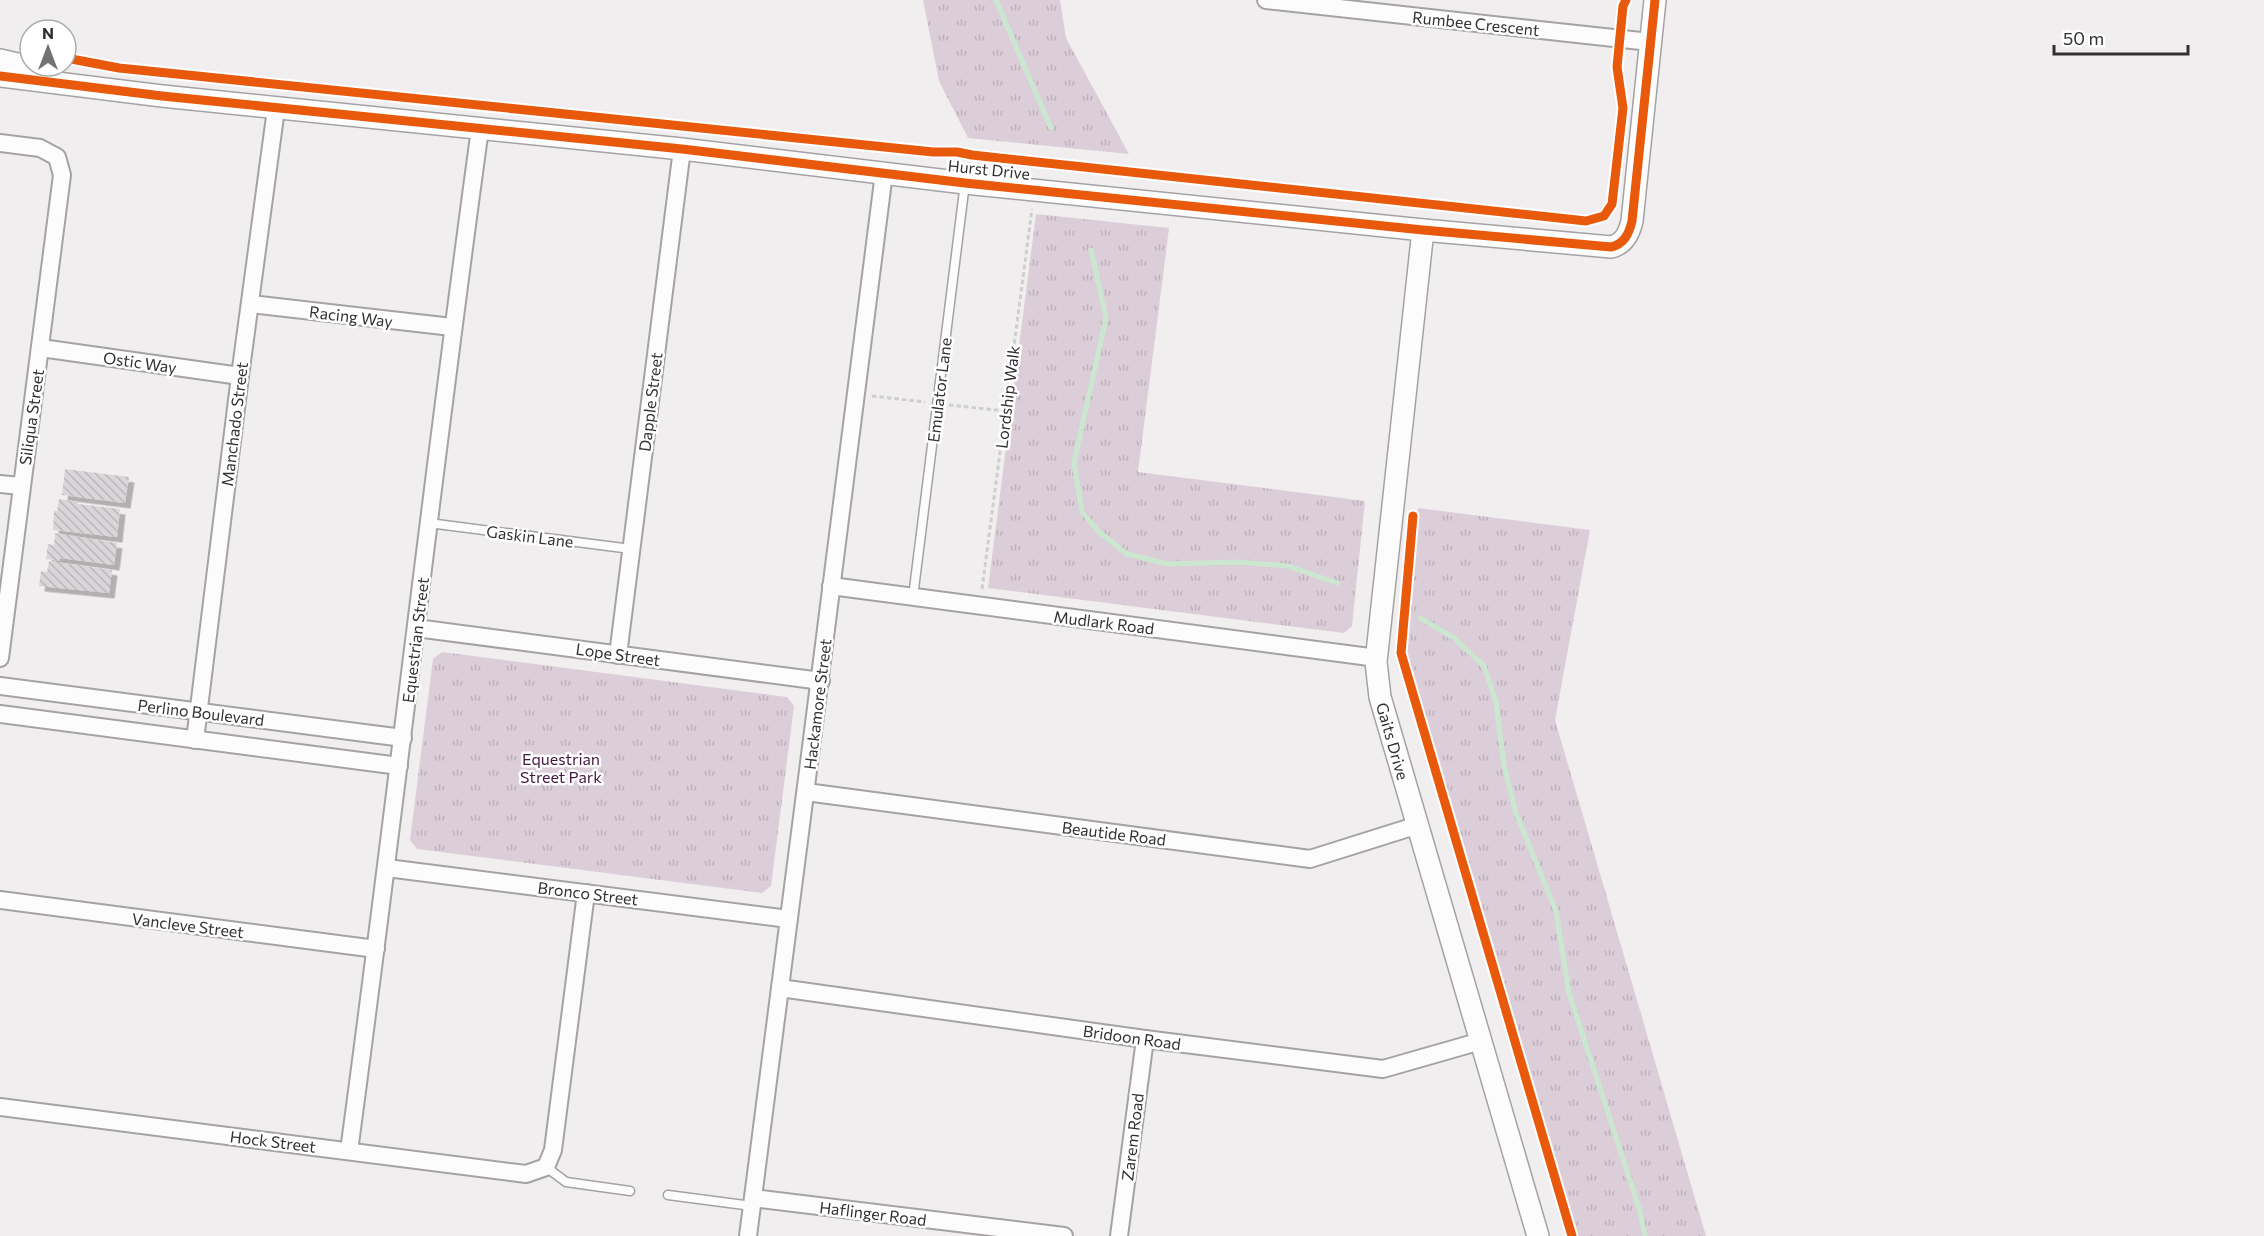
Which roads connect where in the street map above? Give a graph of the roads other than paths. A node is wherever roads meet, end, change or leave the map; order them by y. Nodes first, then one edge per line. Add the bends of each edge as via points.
1 (1266, 0) edge
2 (1655, 0) edge
3 (1650, 42) junction
4 (0, 60) edge
5 (0, 76) edge
6 (162, 96) junction
7 (276, 109) junction
8 (480, 129) junction
9 (0, 143) edge
10 (682, 149) junction
11 (884, 173) junction
12 (965, 183) junction
13 (1423, 230) junction
14 (251, 304) junction
15 (452, 327) junction
16 (41, 348) junction
17 (240, 375) junction
18 (0, 484) edge
19 (21, 486) junction
20 (429, 523) junction
21 (631, 549) junction
22 (831, 585) junction
23 (913, 597) junction
24 (416, 628) junction
25 (618, 655) junction
26 (1377, 657) junction
27 (0, 658) edge
28 (820, 681) junction
29 (0, 686) edge
30 (198, 712) junction
31 (0, 714) edge
32 (403, 738) junction
33 (195, 740) junction
34 (399, 766) junction
35 (806, 792) junction
36 (1418, 825) junction
37 (387, 868) junction
38 (586, 893) junction
39 (0, 900) edge
40 (789, 919) junction
41 (376, 949) junction
42 (780, 988) junction
43 (1145, 1039) junction
44 (1481, 1041) junction
45 (0, 1107) edge
46 (349, 1151) junction
47 (546, 1167) junction
48 (630, 1191) dead end
49 (668, 1195) dead end
50 (753, 1202) junction
51 (748, 1236) edge
52 (1064, 1236) edge
53 (1119, 1236) edge
54 (1538, 1236) edge

1 - 3 street, Rumbee Crescent
2 - 3 street, Hurst Drive
3 - 13 street, Hurst Drive via 1632,221 1629,234 1619,245 1597,247
4 - 6 street, Hurst Drive
5 - 6 street, Hurst Drive
6 - 7 street, Hurst Drive
7 - 8 street, Hurst Drive
7 - 14 street, Manchado Street
8 - 10 street, Hurst Drive
8 - 15 street, Equestrian Street
9 - 16 street, Siliqua Street via 40,148 57,157 62,175
10 - 11 street, Hurst Drive
10 - 21 street, Dapple Street
11 - 12 street, Hurst Drive
11 - 22 street, Hackamore Street
12 - 13 street, Hurst Drive
12 - 23 lane, Emulator Lane
13 - 26 street, Gaits Drive
14 - 15 street, Racing Way
14 - 17 street, Manchado Street
15 - 20 street, Equestrian Street
16 - 17 street, Ostic Way
16 - 19 street, Siliqua Street
17 - 30 street, Manchado Street
18 - 19 street
19 - 27 street, Siliqua Street
20 - 21 lane, Gaskin Lane
20 - 24 street, Equestrian Street
21 - 25 street, Dapple Street
22 - 23 street, Mudlark Road
22 - 28 street, Hackamore Street
23 - 26 street, Mudlark Road
24 - 25 street, Lope Street
24 - 32 street, Equestrian Street
25 - 28 street, Lope Street
26 - 36 street, Gaits Drive via 1380,697
28 - 35 street, Hackamore Street
29 - 30 street, Perlino Boulevard
30 - 32 street, Perlino Boulevard
30 - 33 street, Manchado Street
31 - 33 street, Perlino Boulevard
32 - 34 street, Equestrian Street
33 - 34 street, Perlino Boulevard
34 - 37 street, Equestrian Street
35 - 36 street, Beautide Road via 1310,859
35 - 40 street, Hackamore Street
36 - 44 street, Gaits Drive
37 - 38 street, Bronco Street
37 - 41 street, Equestrian Street
38 - 40 street, Bronco Street
38 - 47 street via 553,1150
39 - 41 street, Vancleve Street
40 - 42 street, Hackamore Street
41 - 46 street, Equestrian Street
42 - 43 street, Bridoon Road
42 - 50 street, Hackamore Street
43 - 44 street, Bridoon Road via 1383,1069
43 - 53 street, Zarem Road
44 - 54 street, Gaits Drive
45 - 46 street, Hock Street
46 - 47 street, Hock Street via 526,1174
47 - 48 lane via 566,1182
49 - 50 lane, Haflinger Road
50 - 51 street, Hackamore Street
50 - 52 street, Haflinger Road

